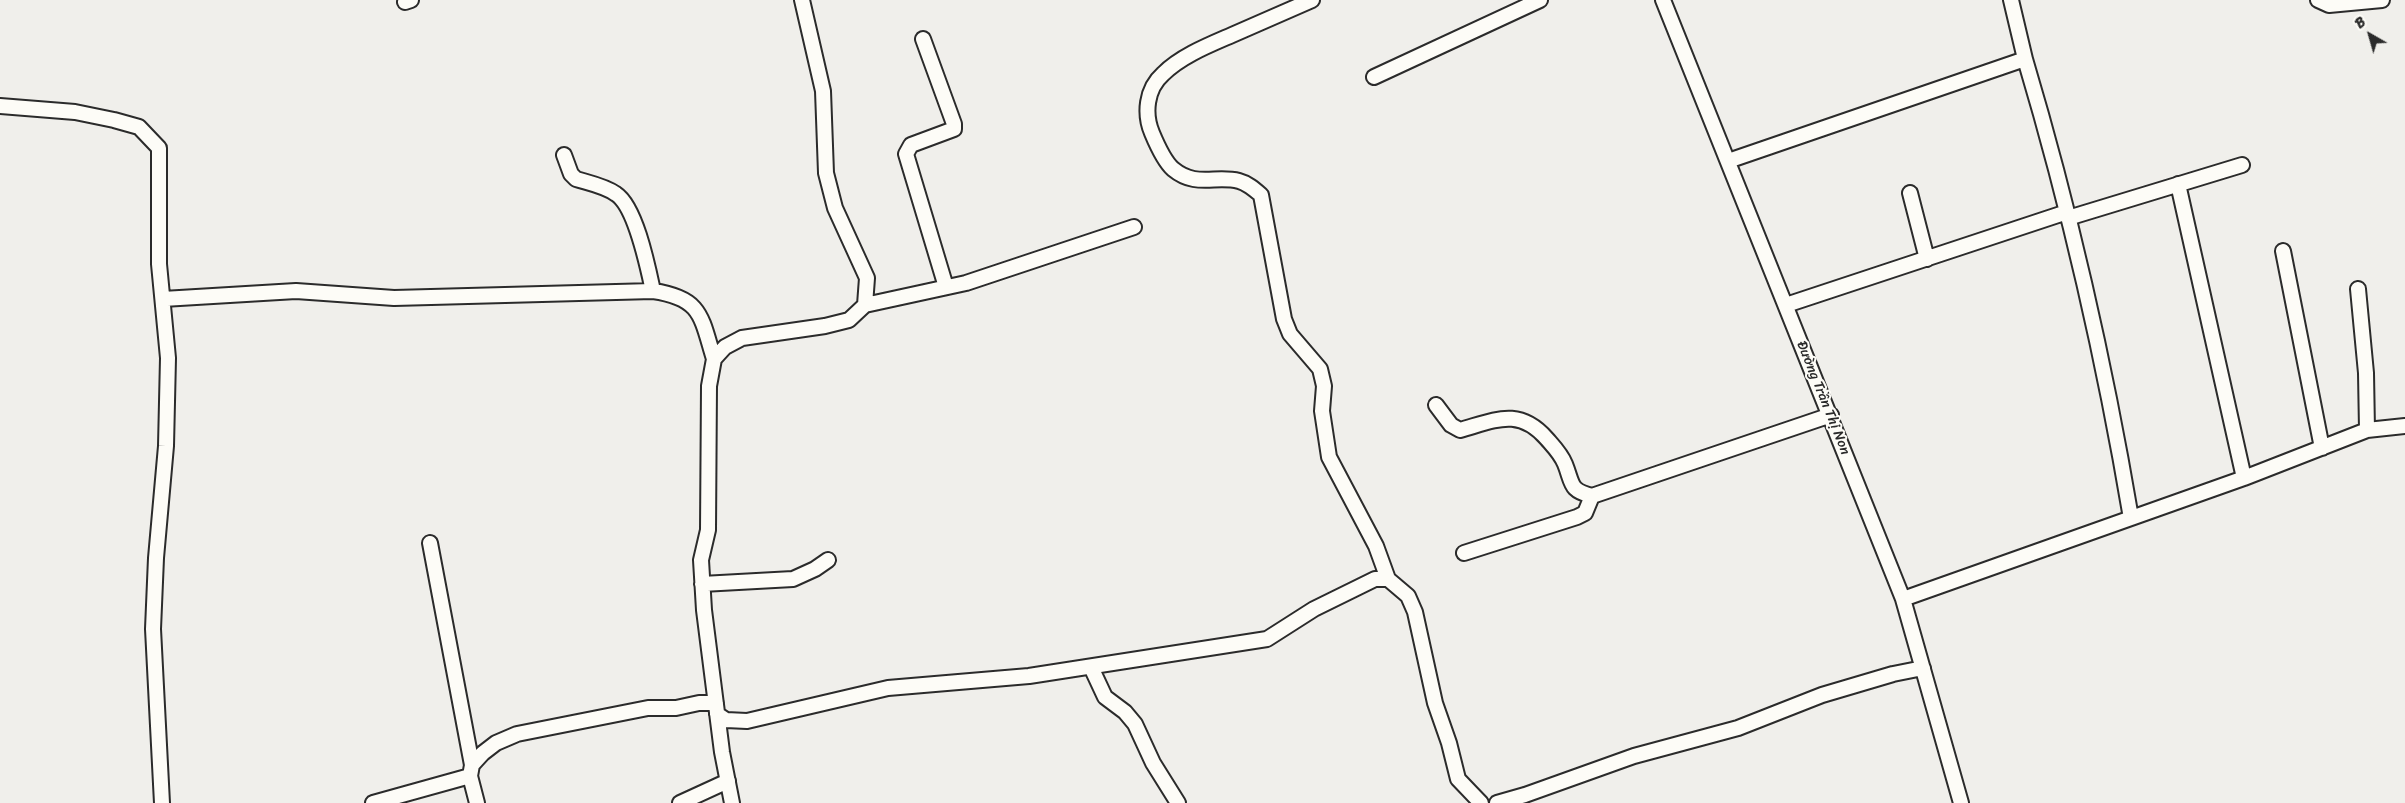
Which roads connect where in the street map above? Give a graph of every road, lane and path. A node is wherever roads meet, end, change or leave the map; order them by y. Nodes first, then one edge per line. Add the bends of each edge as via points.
1 (802, 0) edge
2 (1312, 0) edge
3 (1540, 0) edge
4 (1663, 0) edge
5 (2011, 0) edge
6 (2318, 0) edge
7 (2382, 0) edge
8 (1526, 3) edge
9 (923, 39) dead end
10 (2026, 59) junction
11 (1374, 77) dead end
12 (0, 106) edge
13 (564, 155) dead end
14 (1728, 161) junction
15 (2242, 165) dead end
16 (2178, 184) junction
17 (1910, 193) dead end
18 (2068, 215) junction
19 (1134, 227) dead end
20 (2283, 251) dead end
21 (1927, 259) junction
22 (946, 287) junction
23 (2358, 289) dead end
24 (653, 291) junction
25 (163, 300) junction
26 (864, 305) junction
27 (1786, 306) junction
28 (714, 359) junction
29 (1436, 405) dead end
30 (1831, 415) junction
31 (2405, 426) edge
32 (2367, 430) junction
33 (2322, 448) junction
34 (2244, 478) junction
35 (1592, 496) junction
36 (2131, 518) junction
37 (430, 542) dead end
38 (1464, 553) dead end
39 (828, 560) dead end
40 (1388, 579) junction
41 (702, 584) junction
42 (1903, 599) junction
43 (1091, 667) junction
44 (1923, 668) junction
45 (716, 708) junction
46 (471, 770) junction
47 (728, 781) junction
48 (162, 803) edge
49 (373, 803) edge
50 (477, 803) edge
51 (680, 803) edge
52 (732, 803) edge
53 (1178, 803) edge
54 (1482, 803) edge
55 (1497, 803) edge
56 (1961, 803) edge

1 - 26 street via 822,91 826,173 835,208 867,278
2 - 40 street via 1214,43 1162,74 1151,91 1147,107 1149,125 1157,146 1172,168 1190,179 1238,181 1261,195 1284,319 1290,334 1320,369 1329,457 1376,546
3 - 8 street
4 - 14 street, Đường Trần Thị Non
5 - 10 street
6 - 7 street via 2329,5
8 - 11 street
9 - 22 street via 954,129 911,145 906,154
10 - 14 street
10 - 18 street
12 - 25 street via 75,112 139,127 160,148 159,264
13 - 24 street via 576,179 618,194 625,204 642,245
14 - 27 street, Đường Trần Thị Non
15 - 16 street
16 - 18 street
16 - 34 street
17 - 21 street
18 - 21 street
18 - 36 street via 2114,414
19 - 22 street
20 - 33 street
21 - 27 street
22 - 26 street
23 - 32 street via 2366,372
24 - 25 street via 394,298 296,291
24 - 28 street via 685,298 698,311
25 - 48 street via 168,358 166,446 153,629
26 - 28 street via 848,320 742,338 725,347
27 - 30 street, Đường Trần Thị Non
28 - 41 street via 709,386 709,508 701,560
29 - 35 street via 1451,425 1460,430 1497,419 1522,419 1540,431 1560,453 1571,485 1580,493
30 - 35 street
30 - 42 street, Đường Trần Thị Non
31 - 32 street
32 - 33 street
33 - 34 street
34 - 36 street
35 - 38 street via 1585,513 1577,517
36 - 42 street
37 - 46 street
39 - 41 street via 793,579
40 - 43 street via 1375,579 1314,609 1267,639
40 - 54 street via 1408,596 1415,612 1435,703 1458,779
41 - 45 street
42 - 44 street, Đường Trần Thị Non
43 - 45 street via 985,681 888,688 747,721 726,720
43 - 53 street via 1105,697 1135,724
44 - 55 street via 1822,695 1738,728 1634,756
44 - 56 street, Đường Trần Thị Non
45 - 46 street via 699,703 676,708 648,708 517,734 496,743
45 - 47 street
46 - 49 street
46 - 50 street
47 - 51 street
47 - 52 street

